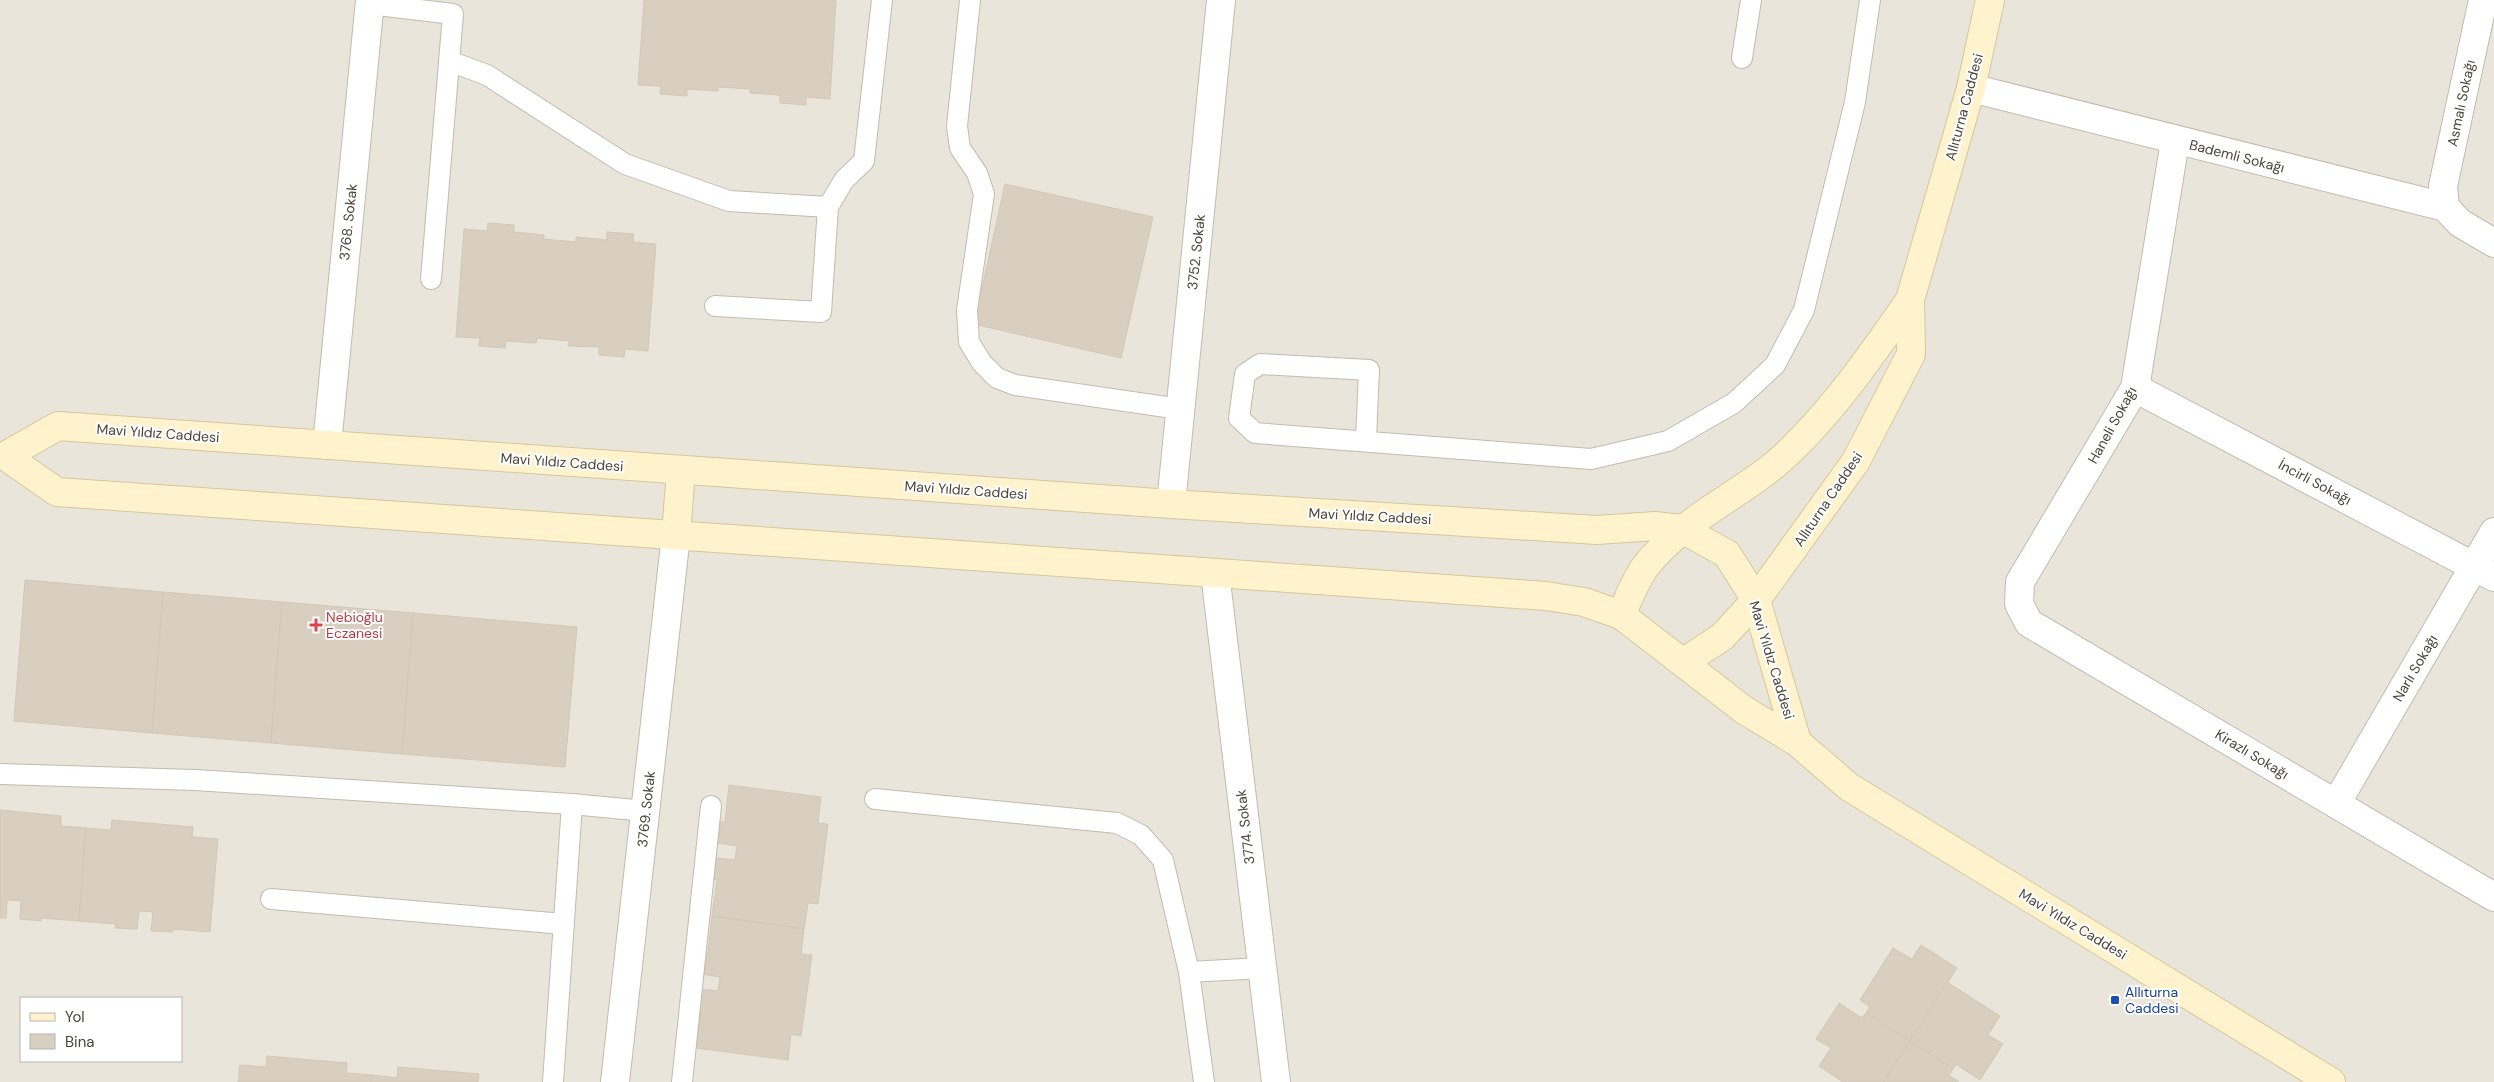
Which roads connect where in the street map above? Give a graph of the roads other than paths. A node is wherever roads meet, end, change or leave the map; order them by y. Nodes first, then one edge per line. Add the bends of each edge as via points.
1 (882, 0) edge
2 (970, 0) edge
3 (1221, 0) edge
4 (1751, 0) edge
5 (1870, 0) edge
6 (1990, 0) edge
7 (2483, 0) edge
8 (370, 2) edge
9 (454, 7) edge
10 (1742, 58) dead end
11 (449, 61) junction
12 (1971, 88) junction
13 (2174, 141) junction
14 (828, 207) junction
15 (2445, 207) junction
16 (2494, 242) edge
17 (431, 279) dead end
18 (1910, 300) junction
19 (715, 306) dead end
20 (2135, 388) junction
21 (1180, 409) junction
22 (1366, 440) junction
23 (326, 445) junction
24 (2, 456) edge
25 (681, 470) junction
26 (1171, 504) junction
27 (1682, 529) junction
28 (2494, 532) edge
29 (676, 535) junction
30 (2484, 572) edge
31 (1215, 573) junction
32 (1756, 600) junction
33 (2019, 604) joint
34 (1621, 615) junction
35 (1684, 662) junction
36 (1797, 742) junction
37 (0, 774) edge
38 (875, 800) dead end
39 (572, 804) junction
40 (2336, 804) junction
41 (711, 806) dead end
42 (645, 811) junction
43 (2494, 897) edge
44 (271, 900) dead end
45 (564, 924) junction
46 (1262, 968) junction
47 (1189, 972) junction
48 (553, 1082) edge
49 (614, 1082) edge
50 (682, 1082) edge
51 (1204, 1082) edge
52 (1276, 1082) edge
53 (2331, 1082) edge

1 - 14 lane via 864,161 844,180
2 - 21 lane via 958,126 960,148 977,173 984,194 967,310 969,342 982,363 997,378 1015,385
3 - 21 street, 3752. Sokak
4 - 10 lane
5 - 22 lane via 1855,102 1804,310 1776,365 1734,403 1668,441 1591,459
6 - 12 main road, Allıturna Caddesi
7 - 15 street, Asmalı Sokağı via 2443,186
8 - 9 lane
8 - 23 street, 3768. Sokak
9 - 11 lane
11 - 14 lane via 487,75 625,164 729,200
11 - 17 lane
12 - 13 street, Bademli Sokağı
12 - 18 main road, Allıturna Caddesi
13 - 15 street, Bademli Sokağı
13 - 20 street, Haneli Sokağı
14 - 19 lane via 821,312
15 - 16 street via 2460,223
18 - 27 main road, Allıturna Caddesi via 1822,418 1788,452
18 - 32 main road, Allıturna Caddesi via 1910,354 1856,461
20 - 30 street, İncirli Sokağı
20 - 33 street, Haneli Sokağı via 2020,582
21 - 26 street, 3752. Sokak
22 - 22 lane via 1255,433 1239,418 1245,374 1260,364 1369,370
23 - 24 main road, Mavi Yıldız Caddesi via 58,426
23 - 25 main road, Mavi Yıldız Caddesi
24 - 29 main road, Mavi Yıldız Caddesi via 57,492
25 - 26 main road, Mavi Yıldız Caddesi
25 - 29 main road
26 - 27 main road, Mavi Yıldız Caddesi via 1597,530 1655,526
27 - 32 main road, Mavi Yıldız Caddesi via 1727,554
27 - 34 main road, Allıturna Caddesi via 1644,568
28 - 30 street, Narlı Sokağı
29 - 31 main road, Mavi Yıldız Caddesi
29 - 42 street, 3769. Sokak
30 - 40 street, Narlı Sokağı
31 - 34 main road, Mavi Yıldız Caddesi via 1546,596 1584,602
31 - 46 street, 3774. Sokak
32 - 35 main road, Allıturna Caddesi via 1722,637
32 - 36 main road, Mavi Yıldız Caddesi
33 - 40 street, Kirazlı Sokağı via 2029,622
34 - 35 main road, Mavi Yıldız Caddesi
35 - 36 main road, Mavi Yıldız Caddesi via 1744,710
36 - 53 main road, Mavi Yıldız Caddesi via 1849,787
37 - 39 lane via 205,781
38 - 47 lane via 1117,823 1141,835 1163,860
39 - 42 lane
39 - 45 lane
40 - 43 street, Kirazlı Sokağı
41 - 50 lane
42 - 49 street, 3769. Sokak
44 - 45 lane
45 - 48 lane
46 - 47 lane
46 - 52 street, 3774. Sokak
47 - 51 lane

